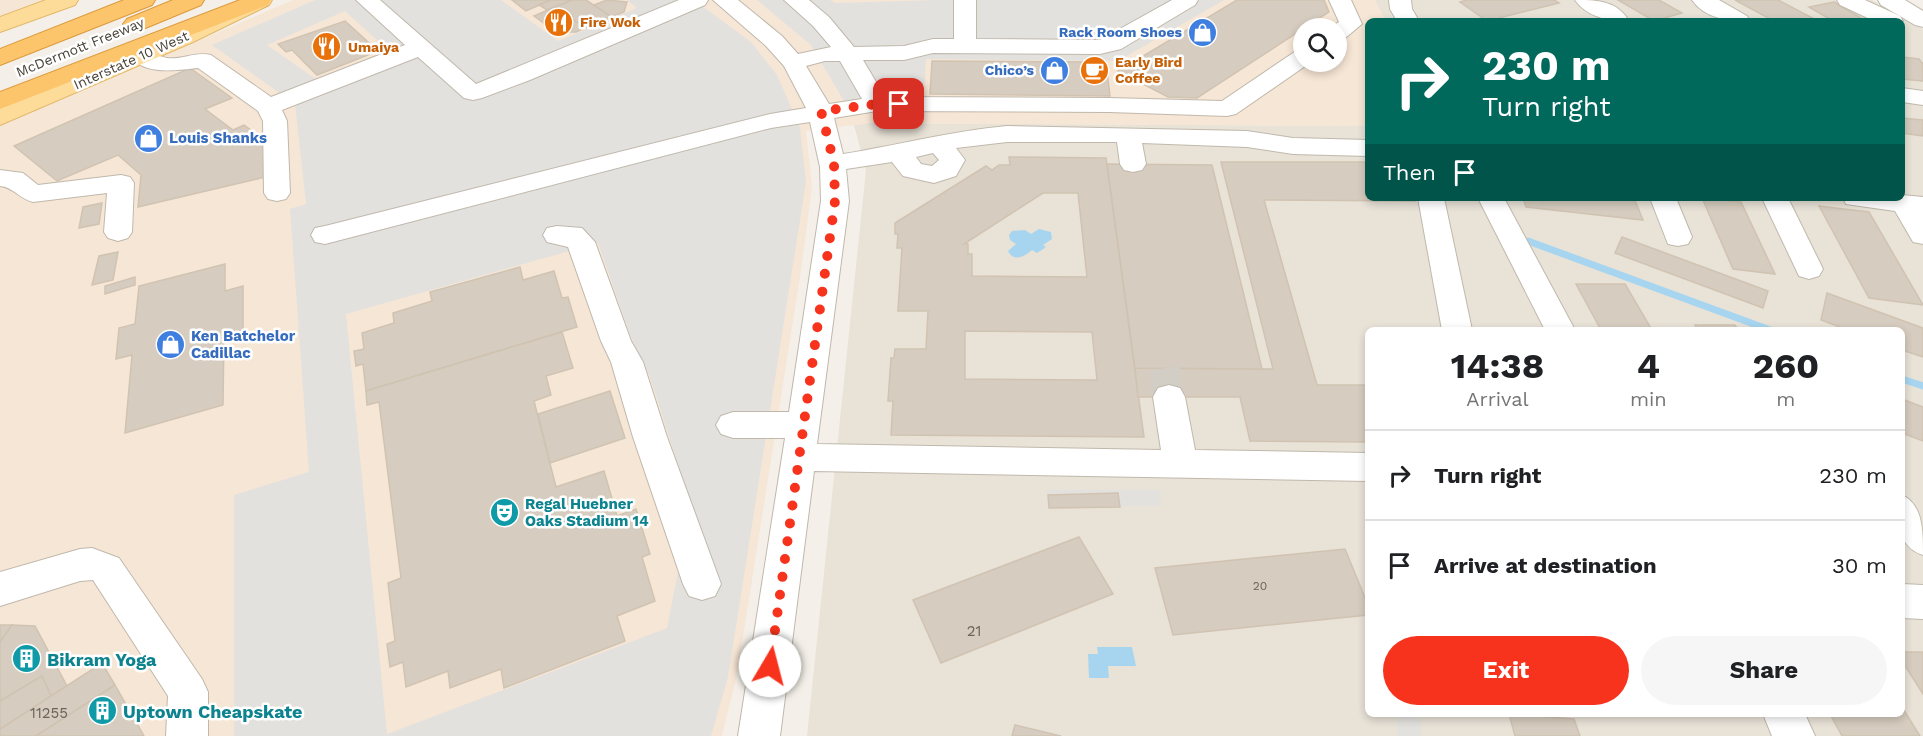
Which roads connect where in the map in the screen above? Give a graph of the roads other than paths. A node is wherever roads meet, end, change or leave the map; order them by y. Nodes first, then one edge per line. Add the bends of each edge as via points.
1 (67, 0) edge
2 (118, 0) edge
3 (144, 0) edge
4 (193, 0) edge
5 (261, 0) edge
6 (367, 0) edge
7 (697, 0) edge
8 (724, 0) edge
9 (795, 0) edge
10 (965, 0) edge
11 (1187, 0) edge
12 (1340, 0) edge
13 (1400, 0) edge
14 (1586, 0) edge
15 (1703, 0) edge
16 (1848, 0) edge
17 (1889, 0) edge
18 (1406, 18) edge
19 (1616, 18) dead end
20 (1734, 18) edge
21 (1886, 18) edge
22 (1923, 20) edge
23 (0, 26) edge
24 (1905, 26) edge
25 (1347, 27) edge
26 (1923, 37) edge
27 (964, 46) junction
28 (422, 47) junction
29 (848, 53) junction
30 (0, 56) edge
31 (142, 56) junction
32 (793, 62) junction
33 (1293, 64) edge
34 (0, 80) edge
35 (1905, 95) edge
36 (1923, 98) edge
37 (0, 101) edge
38 (878, 104) junction
39 (268, 107) junction
40 (821, 111) junction
41 (0, 117) edge
42 (1128, 135) junction
43 (1365, 148) edge
44 (834, 163) junction
45 (1132, 164) dead end
46 (0, 178) edge
47 (277, 193) dead end
48 (1432, 201) edge
49 (1493, 201) edge
50 (1664, 201) edge
51 (1776, 201) edge
52 (1880, 201) edge
53 (1913, 205) edge
54 (118, 232) dead end
55 (325, 235) dead end
56 (557, 235) dead end
57 (1923, 235) edge
58 (1678, 237) dead end
59 (1809, 269) dead end
60 (1456, 327) edge
61 (1558, 327) edge
62 (1169, 397) tunnel mouth
63 (804, 424) junction
64 (733, 425) dead end
65 (799, 457) junction
66 (1180, 464) junction
67 (1365, 467) edge
68 (1905, 514) edge
69 (1923, 540) edge
70 (1905, 548) edge
71 (1923, 548) edge
72 (702, 584) dead end
73 (0, 589) edge
74 (1905, 601) edge
75 (1923, 602) edge
76 (1784, 717) edge
77 (187, 736) edge
78 (759, 736) edge
79 (1794, 736) edge

1 - 23 main road
2 - 30 highway
3 - 30 highway, McDermott Freeway
4 - 34 highway, McDermott Freeway
5 - 31 main road, Interstate 10 West
5 - 37 highway
6 - 28 street
7 - 28 street via 473,93
8 - 32 street via 776,41
9 - 29 street via 812,11
10 - 27 street
11 - 27 street via 1113,44 1101,47
12 - 25 street via 1351,24
13 - 18 street
14 - 19 street
15 - 20 street
16 - 21 street
17 - 22 street
24 - 26 street
27 - 29 street via 933,45 904,53
28 - 39 street
29 - 32 street
29 - 38 street
31 - 39 street via 165,65 203,60
31 - 41 main road, Interstate 10 West
32 - 40 street
33 - 38 street via 1227,109
35 - 36 street
38 - 40 street
39 - 47 street via 275,121
40 - 44 street
40 - 55 street
42 - 43 street
42 - 44 street via 1007,134 939,143 952,160 947,170 934,175 912,170 899,153
42 - 45 street
44 - 63 street via 835,201
46 - 54 street via 14,179 33,194 121,183
48 - 60 street
49 - 61 street
50 - 58 street
51 - 59 street
52 - 53 street
53 - 57 street
56 - 72 street via 572,235 581,242 627,362
62 - 66 street
63 - 64 street
63 - 65 street
65 - 66 street
65 - 78 street
66 - 67 street
68 - 69 street
70 - 71 street
73 - 77 street via 80,566 92,564 106,569 188,692
74 - 75 street
76 - 79 street

